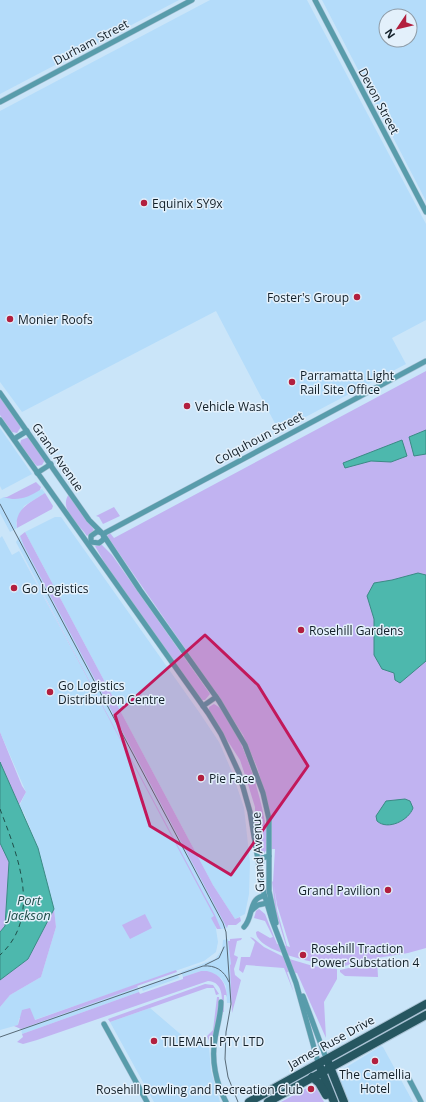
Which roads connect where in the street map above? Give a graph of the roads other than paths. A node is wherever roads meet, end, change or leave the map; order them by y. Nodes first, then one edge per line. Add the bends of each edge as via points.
1 (192, 0) edge
2 (314, 0) edge
3 (0, 102) edge
4 (426, 212) edge
5 (426, 361) edge
6 (0, 393) edge
7 (0, 420) edge
8 (27, 431) junction
9 (14, 439) junction
10 (51, 464) junction
11 (37, 473) junction
12 (64, 511) junction
13 (103, 534) junction
14 (91, 542) junction
15 (107, 570) junction
16 (216, 697) junction
17 (203, 706) junction
18 (269, 856) junction
19 (261, 882) junction
20 (264, 896) junction
21 (270, 898) junction
22 (267, 903) junction
23 (252, 911) junction
24 (244, 927) dead end
25 (282, 945) junction
26 (296, 983) junction
27 (221, 1002) dead end
28 (426, 1004) edge
29 (426, 1015) edge
30 (104, 1024) dead end
31 (326, 1058) junction
32 (318, 1062) junction
33 (330, 1067) junction
34 (322, 1072) junction
35 (312, 1077) junction
36 (409, 1079) dead end
37 (147, 1102) edge
38 (226, 1102) edge
39 (249, 1102) edge
40 (268, 1102) edge
41 (330, 1102) edge
42 (334, 1102) edge
43 (344, 1102) edge
44 (421, 1102) edge

1 - 3 street, Durham Street
2 - 4 street, Devon Street
5 - 13 street, Colquhoun Street
6 - 8 street, Grand Avenue
7 - 9 street, Grand Avenue
8 - 9 street
8 - 10 street, Grand Avenue
9 - 11 street, Grand Avenue
10 - 11 street
10 - 13 street, Grand Avenue via 89,520
11 - 12 street, Grand Avenue
12 - 14 street, Grand Avenue
12 - 15 street, Grand Avenue
13 - 14 street via 100,542
13 - 14 street via 93,534
13 - 16 street, Grand Avenue
14 - 15 street, Grand Avenue
15 - 17 street, Grand Avenue
16 - 17 street
16 - 18 street, Grand Avenue via 246,745 261,786 269,819
17 - 19 street, Grand Avenue via 221,734 240,773 250,812
18 - 19 street via 261,860
18 - 21 street, Grand Avenue
19 - 20 street, Grand Avenue
20 - 21 street, Grand Avenue
20 - 22 street, Grand Avenue
20 - 23 street via 255,900
21 - 22 street
21 - 25 street, Grand Avenue
22 - 23 street via 256,906
22 - 25 street, Grand Avenue
23 - 24 street via 250,920
25 - 26 street, Grand Avenue
26 - 31 street, Grand Avenue
26 - 32 street, Grand Avenue
27 - 38 street via 214,1045 216,1078
28 - 31 main road, James Ruse Drive
29 - 33 main road, James Ruse Drive
30 - 37 street
31 - 32 main road, James Ruse Drive
31 - 33 main road
32 - 34 main road
32 - 39 main road, James Ruse Drive
33 - 34 main road, James Ruse Drive
33 - 43 main road
34 - 35 main road, James Ruse Drive
34 - 42 main road
35 - 40 main road, James Ruse Drive
35 - 41 main road via 319,1083
36 - 44 street

